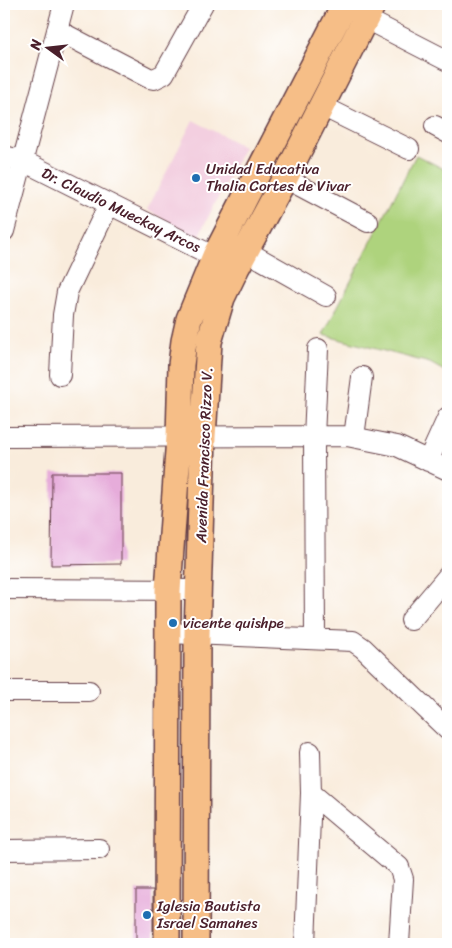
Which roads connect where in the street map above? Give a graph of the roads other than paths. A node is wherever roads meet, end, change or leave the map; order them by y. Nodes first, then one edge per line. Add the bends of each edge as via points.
1 (64, 4) edge
2 (203, 4) edge
3 (345, 4) edge
4 (369, 11) edge
5 (57, 30) junction
6 (448, 61) edge
7 (322, 106) junction
8 (409, 149) dead end
9 (4, 156) edge
10 (24, 161) junction
11 (285, 178) junction
12 (108, 204) junction
13 (368, 222) dead end
14 (4, 231) edge
15 (232, 258) junction
16 (326, 296) dead end
17 (318, 349) dead end
18 (60, 375) dead end
19 (362, 377) dead end
20 (448, 417) edge
21 (4, 437) edge
22 (191, 437) junction
23 (314, 437) junction
24 (354, 438) junction
25 (428, 460) junction
26 (448, 470) edge
27 (448, 576) edge
28 (4, 589) edge
29 (168, 590) junction
30 (198, 590) junction
31 (411, 620) dead end
32 (168, 633) junction
33 (198, 634) junction
34 (315, 639) junction
35 (4, 691) edge
36 (89, 691) dead end
37 (448, 730) edge
38 (310, 752) dead end
39 (311, 793) junction
40 (99, 849) dead end
41 (4, 850) edge
42 (167, 944) edge
43 (196, 944) edge
44 (305, 944) edge
45 (399, 944) edge

1 - 5 street
2 - 5 street via 160,78 149,78
3 - 15 main road, Avenida Francisco Rizzo V.
4 - 6 street
4 - 7 main road, Avenida Francisco Rizzo V.
5 - 10 street
7 - 8 street
7 - 11 main road, Avenida Francisco Rizzo V.
9 - 10 street, Dr. Claudio Mueckay Arcos
10 - 12 street, Dr. Claudio Mueckay Arcos
10 - 14 street
11 - 13 street
11 - 15 main road, Avenida Francisco Rizzo V.
12 - 15 street, Dr. Claudio Mueckay Arcos
12 - 18 street via 67,292
15 - 16 street, Dr. Claudio Mueckay Arcos
15 - 22 main road, Avenida Francisco Rizzo V. via 194,306 184,341 181,365
17 - 23 street
19 - 24 street
20 - 25 street
21 - 22 street
22 - 23 street
22 - 29 main road, Avenida Francisco Rizzo V.
22 - 30 main road, Avenida Francisco Rizzo V.
23 - 24 street
23 - 34 street
24 - 25 street via 398,446
25 - 26 street
27 - 31 street
28 - 29 street
29 - 30 street
29 - 32 main road, Avenida Francisco Rizzo V.
30 - 33 main road, Avenida Francisco Rizzo V.
32 - 33 street
32 - 42 main road, Avenida Francisco Rizzo V.
33 - 34 street
33 - 43 main road, Avenida Francisco Rizzo V.
34 - 37 street via 352,641 363,648
35 - 36 street
38 - 39 street
39 - 44 street
39 - 45 street via 399,867 403,879
40 - 41 street

